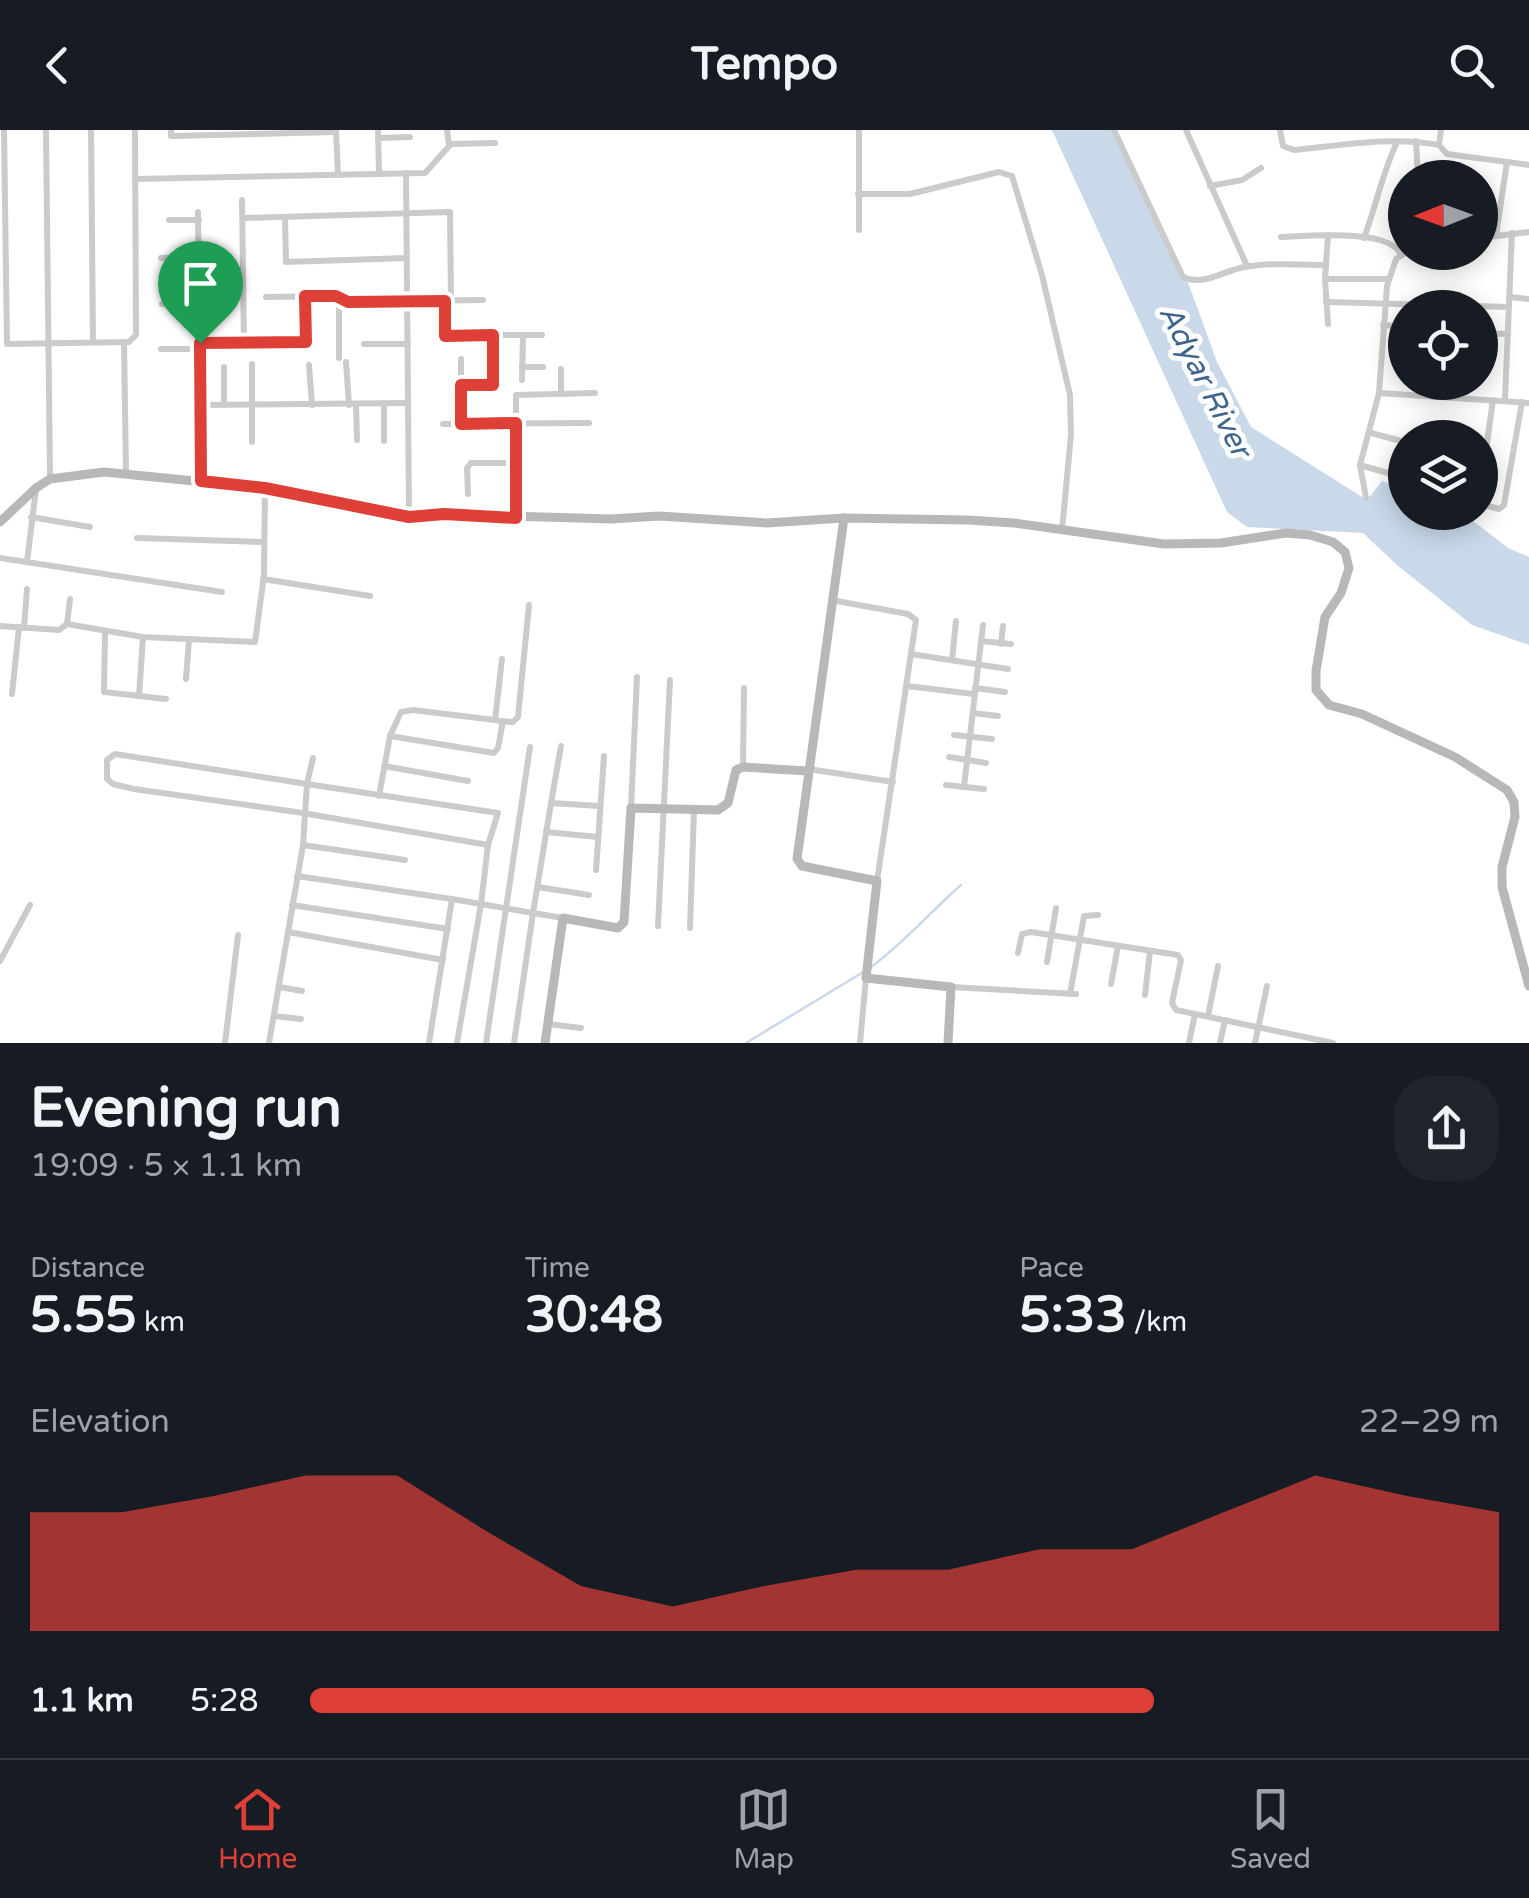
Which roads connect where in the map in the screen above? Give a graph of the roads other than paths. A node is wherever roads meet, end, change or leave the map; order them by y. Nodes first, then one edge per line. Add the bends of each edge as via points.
1 (3, 130) edge
2 (46, 130) edge
3 (91, 130) edge
4 (135, 130) edge
5 (170, 130) edge
6 (447, 130) edge
7 (481, 130) edge
8 (859, 130) edge
9 (1114, 130) edge
10 (1186, 130) edge
11 (1280, 130) edge
12 (1441, 130) edge
13 (303, 131) edge
14 (336, 131) edge
15 (273, 132) edge
16 (378, 134) edge
17 (410, 137) dead end
18 (1416, 141) junction
19 (1397, 142) junction
20 (480, 143) junction
21 (495, 143) dead end
22 (449, 145) junction
23 (1439, 145) junction
24 (1417, 160) edge
25 (1508, 162) junction
26 (1529, 166) edge
27 (1261, 168) dead end
28 (406, 173) junction
29 (379, 174) junction
30 (338, 175) junction
31 (136, 179) junction
32 (2, 181) edge
33 (1210, 186) junction
34 (858, 194) junction
35 (242, 200) dead end
36 (406, 213) junction
37 (285, 217) junction
38 (243, 218) junction
39 (168, 220) dead end
40 (1498, 224) edge
41 (858, 230) dead end
42 (1529, 232) edge
43 (1512, 234) junction
44 (1328, 236) junction
45 (1498, 236) edge
46 (1281, 238) dead end
47 (1364, 238) junction
48 (3, 243) edge
49 (1388, 243) edge
50 (199, 257) junction
51 (162, 258) dead end
52 (407, 258) junction
53 (1247, 266) junction
54 (1326, 266) junction
55 (1391, 270) edge
56 (1389, 278) junction
57 (1325, 279) junction
58 (266, 296) dead end
59 (305, 296) junction
60 (339, 297) junction
61 (1511, 297) junction
62 (1529, 299) edge
63 (482, 300) dead end
64 (448, 301) junction
65 (407, 302) junction
66 (1326, 302) junction
67 (1385, 302) junction
68 (200, 303) junction
69 (162, 304) dead end
70 (1510, 307) junction
71 (1328, 324) dead end
72 (1383, 325) junction
73 (1388, 326) edge
74 (1498, 334) edge
75 (1508, 334) junction
76 (493, 335) junction
77 (522, 335) junction
78 (542, 335) dead end
79 (94, 342) junction
80 (124, 342) junction
81 (244, 342) junction
82 (48, 343) junction
83 (364, 344) dead end
84 (408, 344) junction
85 (200, 346) junction
86 (161, 349) dead end
87 (461, 359) dead end
88 (252, 364) dead end
89 (309, 365) dead end
90 (224, 367) dead end
91 (522, 367) junction
92 (543, 367) dead end
93 (561, 369) dead end
94 (522, 380) dead end
95 (461, 385) junction
96 (1379, 393) junction
97 (561, 394) junction
98 (595, 394) dead end
99 (1388, 394) edge
100 (1506, 399) junction
101 (1493, 400) edge
102 (1498, 400) edge
103 (1526, 402) edge
104 (408, 403) junction
105 (352, 404) junction
106 (384, 404) junction
107 (200, 405) junction
108 (224, 405) junction
109 (252, 405) junction
110 (312, 405) junction
111 (1490, 420) edge
112 (516, 423) junction
113 (589, 423) dead end
114 (444, 424) dead end
115 (461, 424) junction
116 (1370, 432) junction
117 (1388, 437) edge
118 (357, 440) dead end
119 (252, 442) dead end
120 (384, 442) dead end
121 (516, 463) junction
122 (1360, 466) junction
123 (126, 472) junction
124 (1388, 473) edge
125 (50, 480) junction
126 (201, 481) junction
127 (36, 488) junction
128 (265, 488) junction
129 (468, 494) dead end
130 (1366, 498) dead end
131 (1498, 509) edge
132 (31, 517) junction
133 (409, 517) junction
134 (516, 518) junction
135 (844, 518) junction
136 (0, 522) edge
137 (90, 527) dead end
138 (1062, 530) junction
139 (136, 538) dead end
140 (263, 542) junction
141 (0, 558) edge
142 (27, 562) junction
143 (264, 580) junction
144 (27, 589) dead end
145 (222, 592) dead end
146 (370, 596) dead end
147 (70, 599) dead end
148 (832, 600) junction
149 (529, 605) dead end
150 (956, 621) dead end
151 (68, 624) junction
152 (984, 625) dead end
153 (0, 626) edge
154 (1003, 626) dead end
155 (21, 628) junction
156 (941, 630) dead end
157 (105, 632) junction
158 (955, 632) junction
159 (143, 637) junction
160 (190, 640) junction
161 (982, 641) junction
162 (1001, 644) junction
163 (1011, 644) dead end
164 (912, 654) junction
165 (502, 659) dead end
166 (952, 660) junction
167 (978, 664) junction
168 (1008, 668) dead end
169 (637, 677) dead end
170 (186, 679) dead end
171 (670, 680) dead end
172 (907, 686) junction
173 (744, 688) dead end
174 (975, 691) junction
175 (1005, 692) dead end
176 (12, 694) dead end
177 (139, 696) junction
178 (166, 699) dead end
179 (972, 713) junction
180 (998, 716) dead end
181 (499, 721) junction
182 (954, 734) dead end
183 (390, 736) junction
184 (970, 737) junction
185 (992, 739) dead end
186 (530, 746) dead end
187 (561, 746) dead end
188 (604, 756) dead end
189 (950, 757) dead end
190 (313, 758) dead end
191 (967, 760) junction
192 (986, 762) dead end
193 (384, 766) junction
194 (743, 767) junction
195 (808, 770) junction
196 (468, 781) dead end
197 (893, 782) junction
198 (306, 784) junction
199 (946, 785) dead end
200 (964, 786) junction
201 (984, 789) dead end
202 (379, 796) junction
203 (551, 803) junction
204 (600, 806) junction
205 (631, 808) junction
206 (664, 809) junction
207 (694, 810) junction
208 (303, 813) junction
209 (546, 832) junction
210 (598, 837) junction
211 (303, 844) junction
212 (488, 846) junction
213 (405, 860) dead end
214 (596, 870) dead end
215 (297, 876) junction
216 (878, 880) junction
217 (538, 886) junction
218 (588, 895) dead end
219 (452, 899) junction
220 (292, 904) junction
221 (482, 904) junction
222 (30, 905) dead end
223 (506, 908) junction
224 (1056, 908) dead end
225 (533, 913) junction
226 (1098, 915) dead end
227 (563, 918) junction
228 (658, 926) dead end
229 (690, 928) dead end
230 (448, 929) junction
231 (288, 932) junction
232 (238, 935) dead end
233 (1052, 935) junction
234 (1080, 940) junction
235 (1118, 946) junction
236 (1150, 951) junction
237 (1018, 952) dead end
238 (0, 960) edge
239 (443, 960) junction
240 (1047, 962) dead end
241 (1218, 966) dead end
242 (866, 978) junction
243 (1111, 984) dead end
244 (1266, 986) dead end
245 (1529, 986) edge
246 (951, 987) junction
247 (279, 988) junction
248 (302, 991) dead end
249 (1145, 995) dead end
250 (1195, 1014) junction
251 (274, 1016) junction
252 (1208, 1016) junction
253 (301, 1020) dead end
254 (1225, 1020) junction
255 (548, 1024) junction
256 (1259, 1027) junction
257 (581, 1028) dead end
258 (1285, 1032) junction
259 (1315, 1041) edge
260 (225, 1043) edge
261 (270, 1043) edge
262 (428, 1043) edge
263 (457, 1043) edge
264 (486, 1043) edge
265 (514, 1043) edge
266 (545, 1043) edge
267 (860, 1043) edge
268 (948, 1043) edge
269 (1189, 1043) edge
270 (1220, 1043) edge
271 (1255, 1043) edge
272 (1282, 1043) edge
273 (1333, 1043) edge

1 - 32 street
2 - 82 street
3 - 79 street
4 - 31 street
5 - 15 street via 171,136
6 - 22 street
7 - 20 street
8 - 34 street
9 - 53 street via 1184,277 1197,282
10 - 33 street
11 - 19 street via 1283,146 1294,150
12 - 23 street
13 - 14 street
13 - 15 street
14 - 30 street
16 - 17 street
16 - 29 street
18 - 19 street
18 - 23 street
18 - 24 street
19 - 47 street
20 - 21 street
20 - 22 street
22 - 28 street via 429,170
23 - 25 street via 1447,154
25 - 26 street
25 - 40 street
27 - 33 street
28 - 29 street
28 - 36 street
29 - 30 street
30 - 31 street
31 - 80 street via 138,328
32 - 48 street
33 - 53 street
34 - 41 street
34 - 138 street via 910,194 999,172 1012,176 1070,395
35 - 38 street
36 - 37 street
36 - 52 street
36 - 64 street via 450,212
37 - 38 street
37 - 52 street via 286,262
38 - 81 street
39 - 50 street via 198,216
42 - 43 street
43 - 45 street
43 - 61 street
44 - 46 street
44 - 47 street
44 - 54 street
47 - 49 street
48 - 82 street via 7,344
50 - 51 street
50 - 68 street
52 - 65 street
53 - 54 street
54 - 57 street
55 - 56 street
56 - 57 street
56 - 67 street
57 - 66 street
58 - 59 street
59 - 60 street
59 - 81 street via 306,342
60 - 65 street
60 - 105 street
61 - 62 street
61 - 70 street
63 - 64 street
64 - 65 street
64 - 76 street via 445,336
65 - 84 street
66 - 67 street
66 - 71 street
67 - 70 street
67 - 72 street
68 - 69 street
68 - 85 street
70 - 75 street
72 - 73 street
72 - 96 street
74 - 75 street
75 - 100 street
76 - 77 street
76 - 95 street via 493,385
77 - 78 street
77 - 91 street
79 - 80 street
79 - 82 street
80 - 123 street
81 - 85 street
82 - 125 street
83 - 84 street
84 - 104 street
85 - 86 street
85 - 107 street
87 - 95 street
88 - 109 street
89 - 110 street
90 - 108 street
91 - 92 street
91 - 94 street
93 - 97 street
95 - 115 street
96 - 99 street
96 - 116 street
97 - 98 street
97 - 112 street via 516,395
100 - 102 street
100 - 103 street
101 - 111 street
103 - 131 street
104 - 106 street
104 - 133 street
105 - 106 street
105 - 110 street
105 - 118 street
106 - 120 street
107 - 108 street
107 - 126 street
108 - 109 street
109 - 110 street
109 - 119 street
112 - 113 street
112 - 115 street
112 - 121 street
114 - 115 street
116 - 117 street
116 - 122 street
121 - 129 street via 469,464
121 - 134 street
122 - 124 street
122 - 130 street
123 - 125 street
123 - 126 street
125 - 127 street
126 - 128 street
127 - 132 street
127 - 136 street
128 - 133 street
128 - 140 street
132 - 137 street
132 - 142 street
133 - 134 street
134 - 135 street
135 - 138 street
135 - 148 street
138 - 245 street via 1194,546 1286,533 1341,546 1349,568 1325,618 1316,690 1329,704 1455,756 1507,790 1516,818 1502,886
139 - 140 street
140 - 143 street
141 - 142 street
142 - 145 street
143 - 146 street
143 - 160 street via 255,642
144 - 155 street
147 - 151 street
148 - 164 street via 914,616
148 - 195 street
149 - 181 street via 518,717
150 - 158 street
151 - 155 street via 58,630
151 - 157 street
152 - 161 street
153 - 155 street
154 - 162 street
155 - 176 street
156 - 158 street
157 - 159 street
157 - 177 street via 104,692
158 - 166 street
159 - 160 street
159 - 177 street
160 - 170 street
161 - 162 street
161 - 167 street
162 - 163 street
164 - 166 street
164 - 172 street
165 - 181 street
166 - 167 street
167 - 168 street
167 - 174 street
169 - 205 street
171 - 206 street
172 - 174 street
172 - 197 street
173 - 194 street
174 - 175 street
174 - 179 street
177 - 178 street
179 - 180 street
179 - 184 street
181 - 183 street via 405,710
181 - 183 street via 494,752
182 - 184 street
183 - 193 street
184 - 185 street
184 - 191 street
186 - 223 street
187 - 203 street
188 - 204 street
189 - 191 street
190 - 198 street
191 - 192 street
191 - 200 street
193 - 196 street
193 - 202 street
194 - 195 street
194 - 207 street via 733,774 725,807
195 - 197 street
195 - 216 street via 798,864
197 - 216 street
198 - 202 street
198 - 208 street
198 - 208 street via 115,754 108,760 113,784
199 - 200 street
200 - 201 street
202 - 212 street via 498,813
203 - 204 street
203 - 209 street
204 - 210 street
205 - 206 street
205 - 227 street via 622,927
206 - 207 street
206 - 228 street
207 - 229 street
208 - 211 street
208 - 212 street
209 - 210 street
209 - 217 street
210 - 214 street
211 - 213 street
211 - 215 street
212 - 221 street
215 - 219 street
215 - 220 street
216 - 242 street
217 - 218 street
217 - 225 street
219 - 221 street
219 - 230 street
220 - 230 street
220 - 231 street
221 - 223 street
221 - 263 street
222 - 238 street
223 - 225 street
223 - 264 street
224 - 233 street
225 - 227 street
225 - 265 street
226 - 234 street via 1085,914
227 - 255 street
230 - 239 street
231 - 239 street
231 - 247 street
232 - 260 street
233 - 234 street
233 - 237 street via 1025,932
233 - 240 street
234 - 235 street
234 - 246 street via 1073,994
235 - 236 street
235 - 243 street
236 - 249 street
236 - 250 street via 1180,957 1172,1003
239 - 262 street
241 - 252 street
242 - 246 street
242 - 267 street
244 - 256 street
246 - 268 street
247 - 248 street
247 - 251 street
250 - 252 street
250 - 269 street
251 - 253 street
251 - 261 street
252 - 254 street
254 - 256 street
254 - 270 street
255 - 257 street
255 - 266 street
256 - 258 street
256 - 271 street
258 - 259 street
258 - 272 street
259 - 273 street

